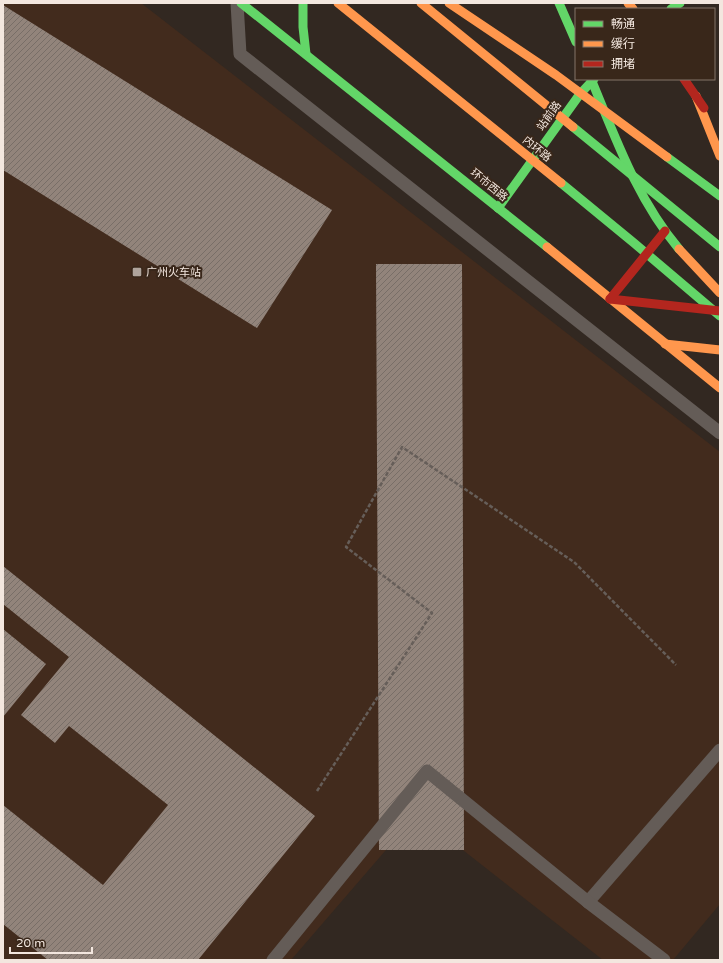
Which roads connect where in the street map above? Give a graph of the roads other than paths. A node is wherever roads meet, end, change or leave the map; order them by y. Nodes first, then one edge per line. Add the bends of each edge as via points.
1 (238, 3) edge
2 (241, 3) edge
3 (303, 3) edge
4 (338, 3) edge
5 (421, 3) edge
6 (449, 3) edge
7 (559, 3) edge
8 (575, 40) edge
9 (306, 54) junction
10 (592, 80) edge
11 (685, 80) edge
12 (696, 96) junction
13 (720, 133) edge
14 (720, 156) edge
15 (720, 196) edge
16 (498, 208) junction
17 (665, 231) junction
18 (720, 247) edge
19 (720, 293) edge
20 (610, 299) junction
21 (720, 310) edge
22 (720, 316) edge
23 (665, 344) junction
24 (720, 350) edge
25 (720, 388) edge
26 (720, 433) edge
27 (720, 750) edge
28 (588, 902) junction
29 (273, 960) edge
30 (664, 960) edge

1 - 26 lane via 240,54
2 - 9 main road, 环市西路
3 - 9 main road via 302,27
4 - 22 main road, 内环路
5 - 18 main road
6 - 15 main road via 556,75
7 - 8 main road
9 - 16 main road, 环市西路
10 - 16 main road, 站前路
10 - 17 main road via 626,163
11 - 12 main road
12 - 13 main road
12 - 14 main road
16 - 20 main road, 环市西路
17 - 19 main road via 701,275
17 - 20 main road
20 - 21 main road
20 - 23 main road, 环市西路
23 - 24 main road
23 - 25 main road, 环市西路
27 - 28 lane
28 - 29 lane via 427,771
28 - 30 lane

